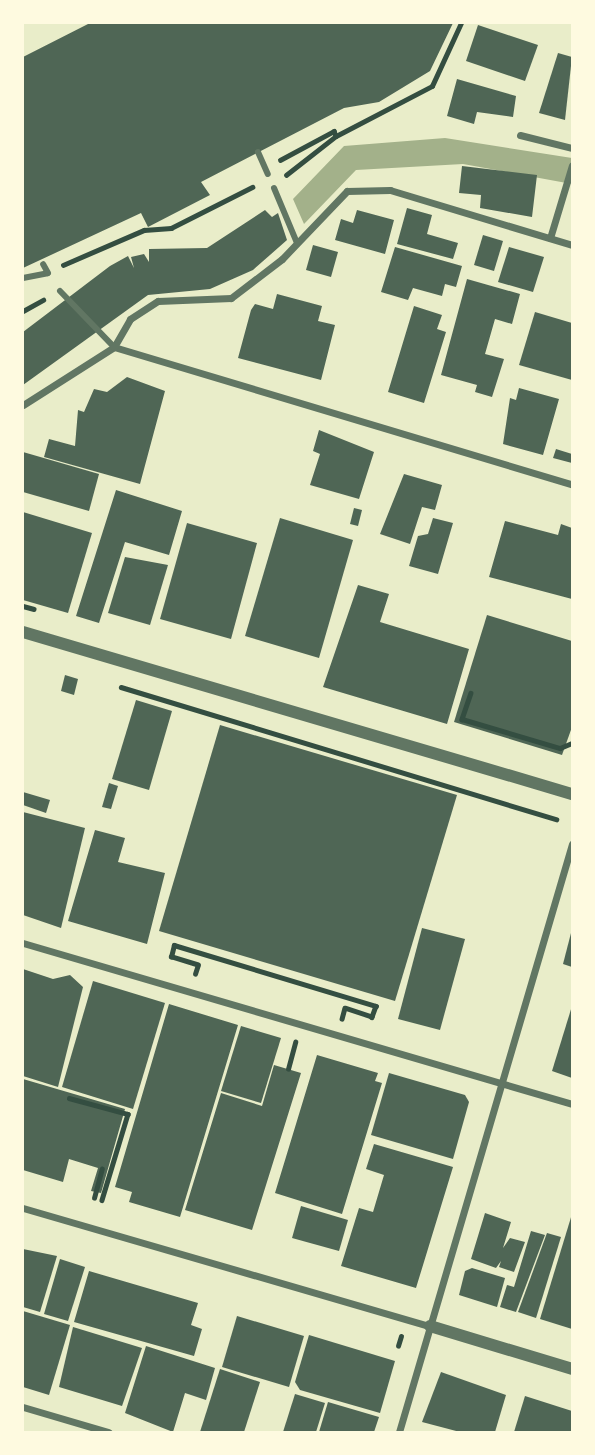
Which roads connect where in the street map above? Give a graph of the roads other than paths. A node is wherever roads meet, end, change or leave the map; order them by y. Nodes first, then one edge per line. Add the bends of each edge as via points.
1 (520, 135) dead end
2 (572, 148) edge
3 (258, 152) dead end
4 (572, 165) edge
5 (266, 171) road end
6 (276, 191) road end
7 (550, 238) junction
8 (297, 243) junction
9 (572, 245) edge
10 (43, 264) dead end
11 (23, 278) edge
12 (60, 291) dead end
13 (114, 347) junction
14 (23, 405) edge
15 (572, 484) edge
16 (23, 632) edge
17 (572, 794) edge
18 (572, 844) edge
19 (23, 943) edge
20 (501, 1083) junction
21 (572, 1104) edge
22 (23, 1208) edge
23 (430, 1326) junction
24 (572, 1369) edge
25 (23, 1407) edge
26 (108, 1432) edge
27 (399, 1432) edge

1 - 2 street
3 - 5 street
4 - 7 street
6 - 8 street
7 - 8 street via 365,188 346,191
7 - 9 street
8 - 13 street via 231,298 158,301 130,319
10 - 11 street via 48,273
12 - 13 street
13 - 14 street
13 - 15 street
16 - 17 street
18 - 20 street
19 - 20 street
20 - 21 street
20 - 23 street
22 - 23 street
23 - 24 street
23 - 27 street
25 - 26 street

